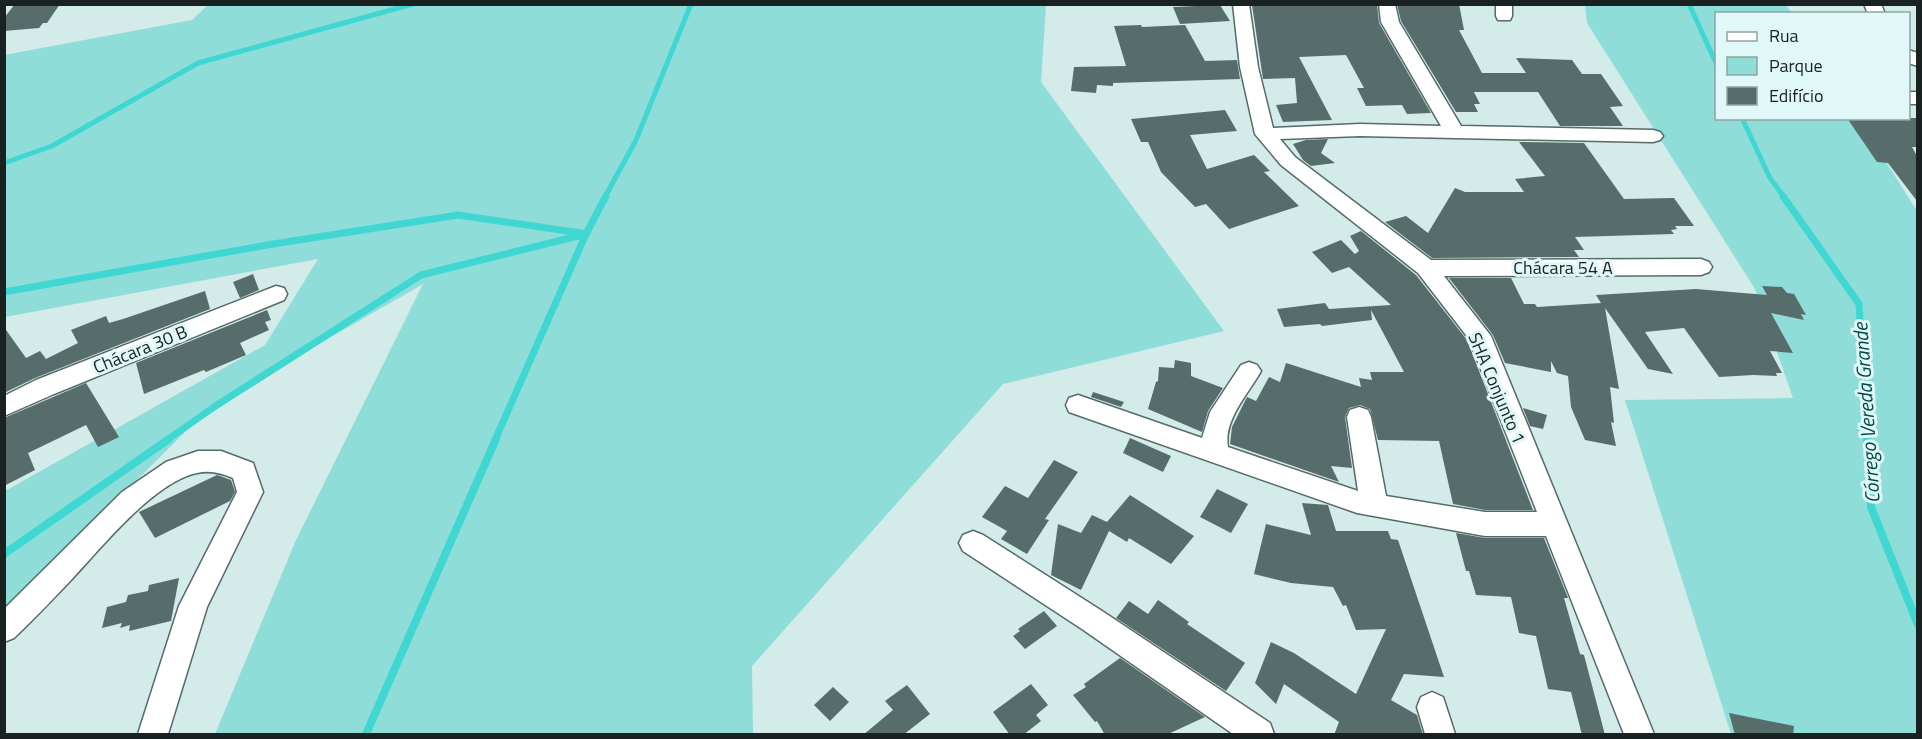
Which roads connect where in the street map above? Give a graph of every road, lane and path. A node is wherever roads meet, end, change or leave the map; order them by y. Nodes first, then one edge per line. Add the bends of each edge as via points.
1 (1241, 4) edge
2 (1387, 4) edge
3 (1454, 131) junction
4 (1265, 134) junction
5 (1653, 136) dead end
6 (1701, 267) dead end
7 (1425, 268) junction
8 (276, 294) dead end
9 (1249, 371) dead end
10 (1078, 405) dead end
11 (4, 407) edge
12 (1359, 417) dead end
13 (1217, 455) junction
14 (1374, 506) junction
15 (1554, 524) junction
16 (973, 543) dead end
17 (4, 629) edge
18 (153, 735) edge
19 (1259, 735) edge
20 (1639, 735) edge

1 - 4 street, SHA Conjunto 1 via 1249,67
2 - 3 street via 1390,22
3 - 4 street
3 - 5 street
4 - 7 street, SHA Conjunto 1 via 1288,161
6 - 7 street, Chácara 54 A
7 - 15 street, SHA Conjunto 1 via 1479,336
8 - 11 street, Chácara 30 B
9 - 13 street via 1219,419 1214,440
10 - 13 street
12 - 14 street
13 - 14 street
14 - 15 street via 1485,524
15 - 20 street, SHA Conjunto 1
16 - 19 street
17 - 18 street via 136,494 171,471 201,461 230,462 244,471 250,492 193,606

